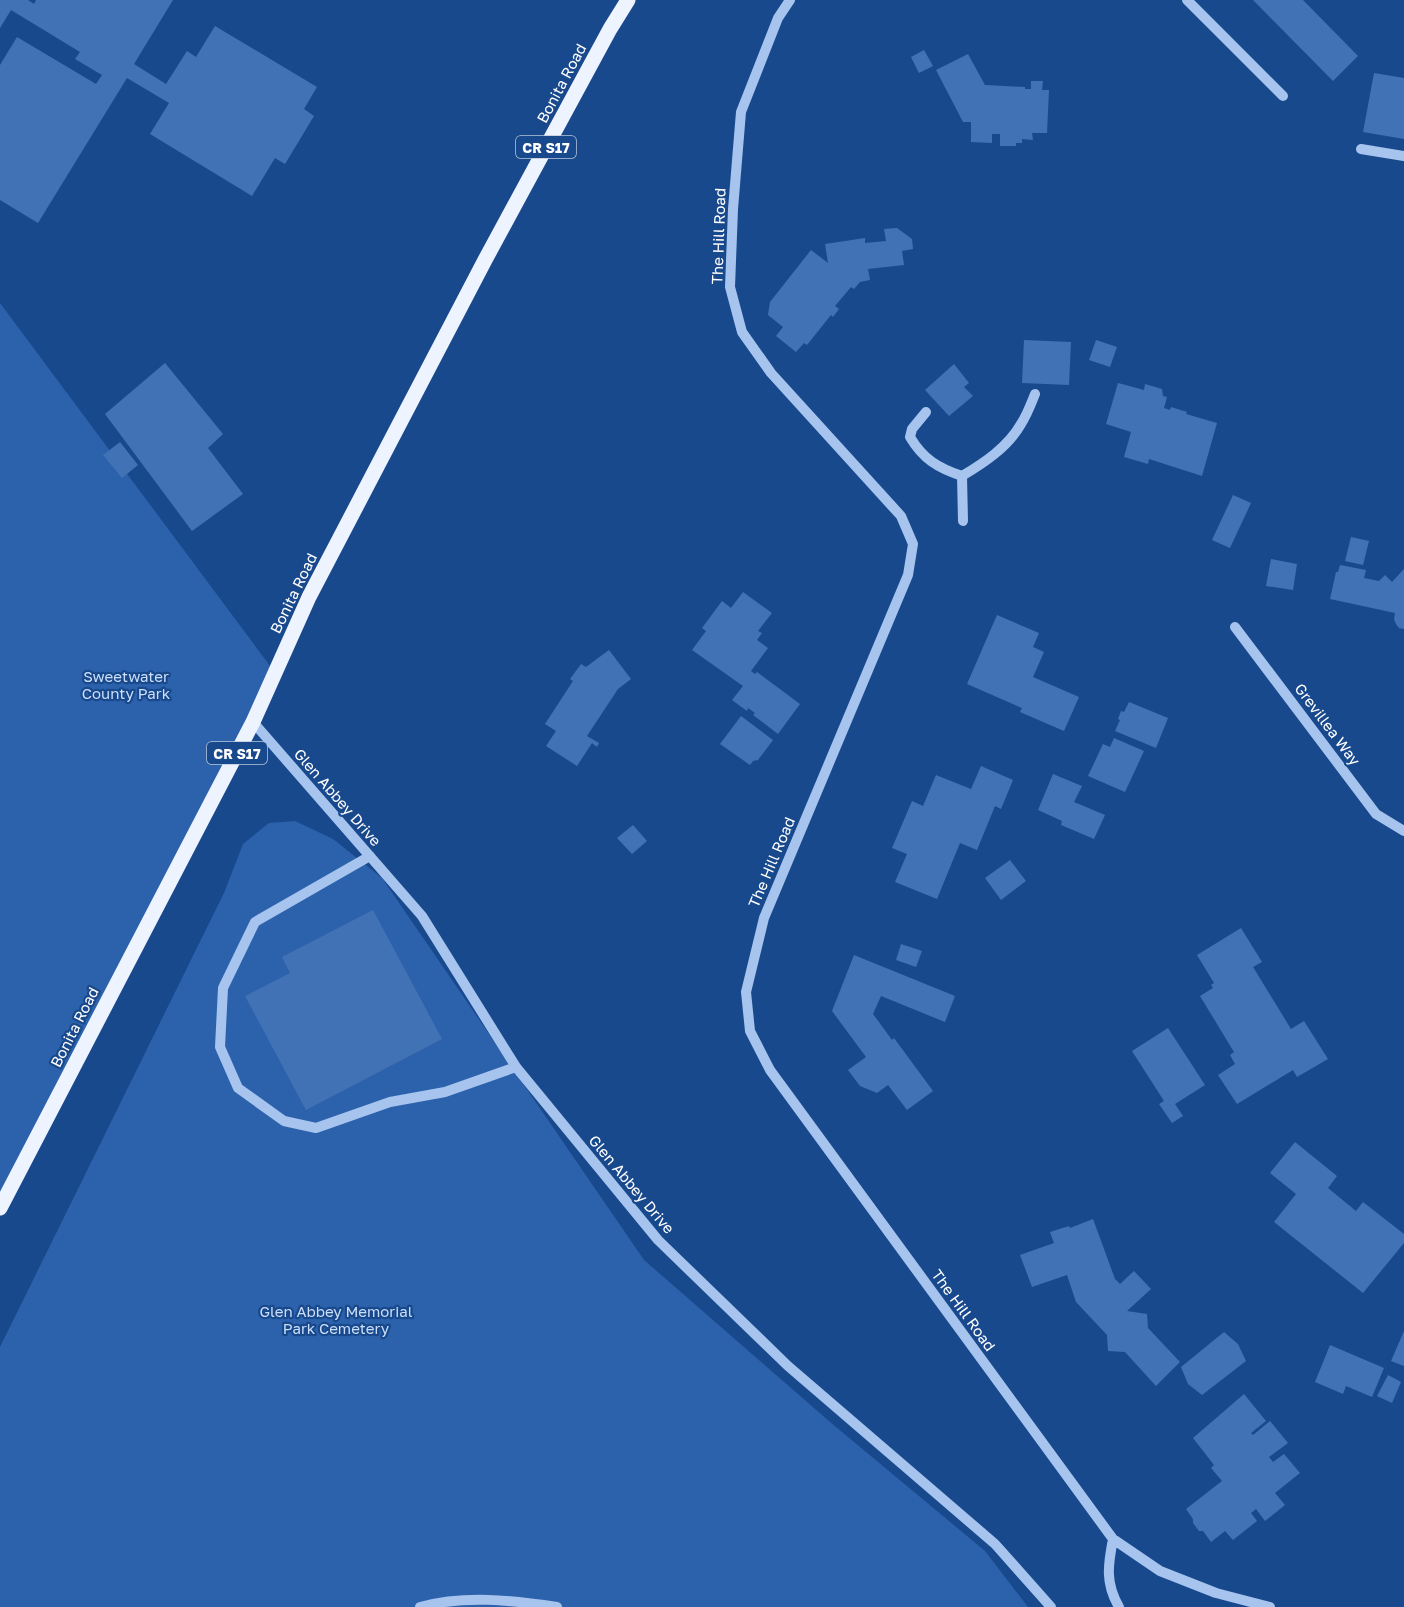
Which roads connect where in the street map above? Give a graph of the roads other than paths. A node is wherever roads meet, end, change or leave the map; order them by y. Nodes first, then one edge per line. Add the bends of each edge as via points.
1 (628, 0) edge
2 (790, 0) edge
3 (1186, 0) edge
4 (1283, 96) dead end
5 (1361, 149) dead end
6 (1404, 156) edge
7 (1035, 394) dead end
8 (926, 411) dead end
9 (962, 476) junction
10 (963, 521) dead end
11 (1235, 627) dead end
12 (253, 722) junction
13 (1404, 831) edge
14 (370, 856) junction
15 (516, 1067) junction
16 (0, 1208) edge
17 (1113, 1539) junction
18 (420, 1607) edge
19 (557, 1607) edge
20 (1051, 1607) edge
21 (1119, 1607) edge
22 (1270, 1607) edge

1 - 12 main road, Bonita Road / CR S17 via 485,260 315,587
2 - 17 street, The Hill Road via 778,18 741,112 730,287 742,332 771,373 902,516 913,544 908,575 764,918 746,992 750,1031 770,1070
3 - 4 street
5 - 6 street
7 - 9 street via 1020,426 1004,446
8 - 9 street via 910,437 917,449 942,470
9 - 10 street
11 - 13 street, Grevillea Way via 1376,813
12 - 14 street, Glen Abbey Drive
12 - 16 main road, Bonita Road / CR S17
14 - 15 street, Glen Abbey Drive via 422,916
14 - 15 street via 255,922 223,988 220,1047 238,1088 284,1121 316,1128 390,1102 445,1092
15 - 20 street, Glen Abbey Drive via 658,1240 788,1366 995,1544
17 - 21 street via 1107,1571
17 - 22 street, The Hill Road via 1160,1571 1216,1593
18 - 19 street via 438,1602 511,1600

